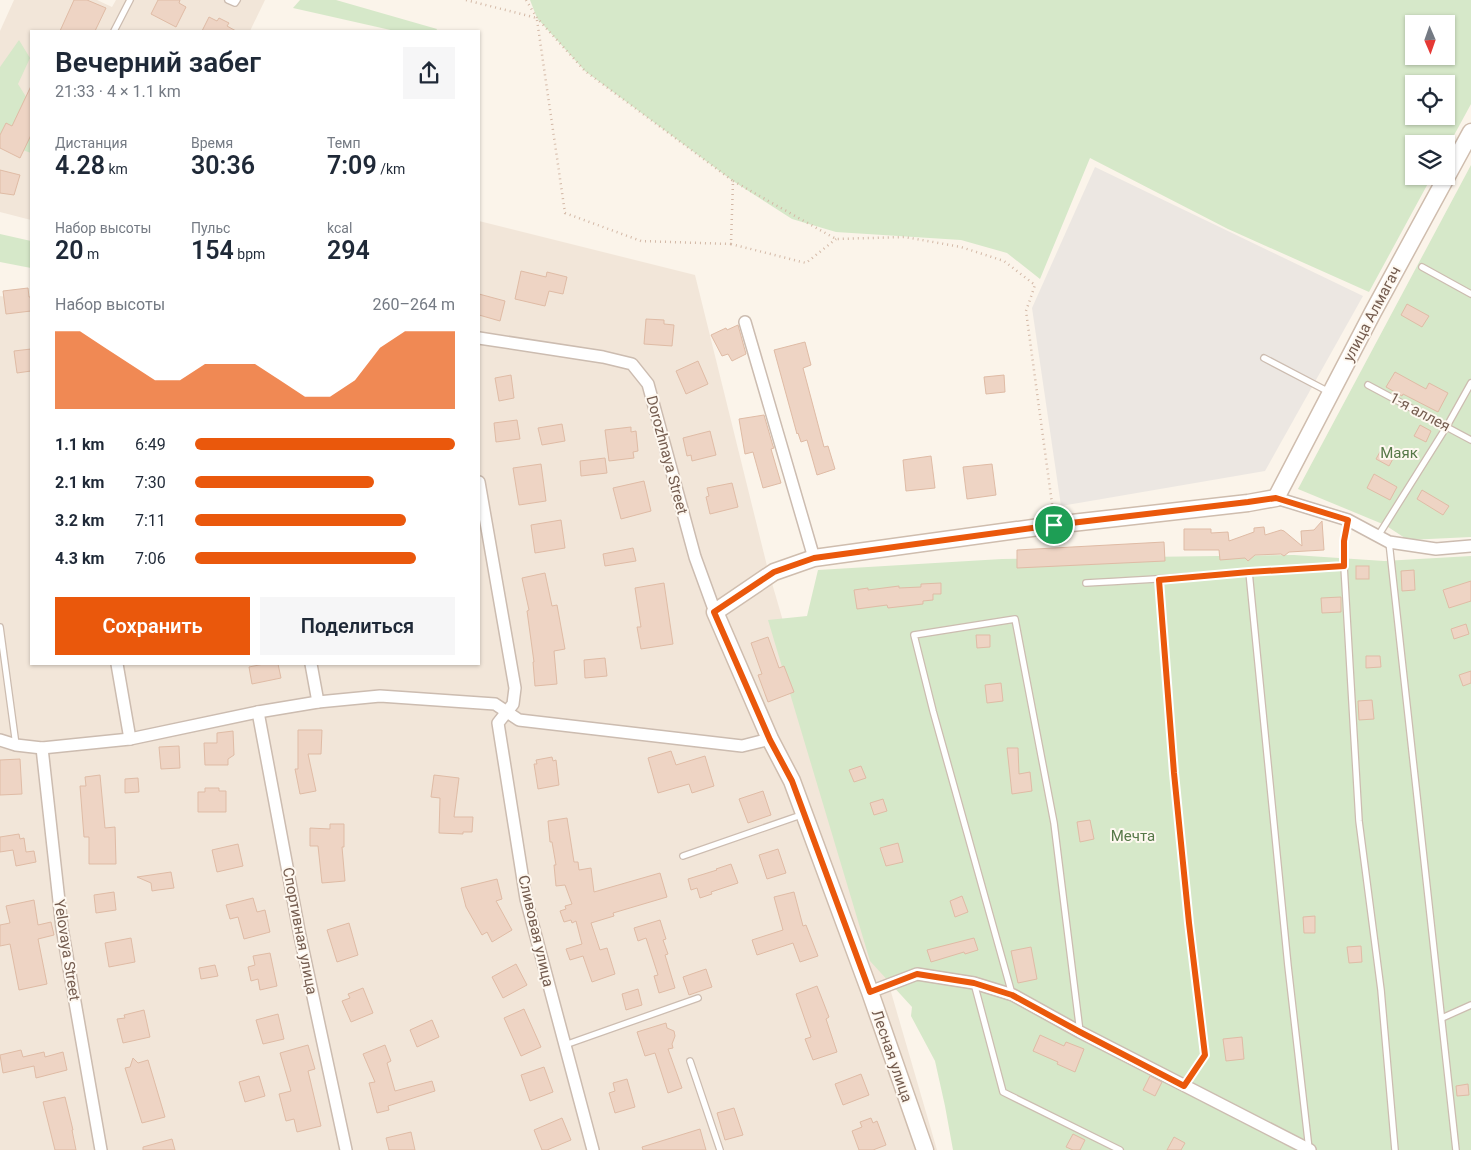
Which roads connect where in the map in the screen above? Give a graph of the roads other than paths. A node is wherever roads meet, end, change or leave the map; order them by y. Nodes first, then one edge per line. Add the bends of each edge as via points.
1 (130, 0) edge
2 (228, 0) edge
3 (237, 0) edge
4 (115, 30) edge
5 (1471, 132) edge
6 (1422, 268) dead end
7 (1471, 294) edge
8 (745, 322) dead end
9 (480, 338) edge
10 (1264, 358) dead end
11 (1471, 383) edge
12 (1368, 385) dead end
13 (1331, 393) junction
14 (1447, 426) junction
15 (1471, 440) edge
16 (480, 488) edge
17 (1276, 498) junction
18 (1348, 520) junction
19 (1383, 539) junction
20 (1471, 546) edge
21 (814, 558) junction
22 (1344, 566) junction
23 (1249, 572) junction
24 (1159, 580) junction
25 (1086, 583) dead end
26 (714, 612) junction
27 (0, 627) edge
28 (117, 665) edge
29 (310, 665) edge
30 (318, 702) junction
31 (258, 712) junction
32 (506, 712) junction
33 (130, 739) junction
34 (0, 740) edge
35 (770, 740) junction
36 (16, 745) junction
37 (42, 748) junction
38 (804, 814) junction
39 (683, 856) dead end
40 (974, 983) junction
41 (870, 992) junction
42 (1012, 995) junction
43 (698, 998) dead end
44 (1471, 1005) edge
45 (1442, 1018) junction
46 (1080, 1032) junction
47 (565, 1045) junction
48 (690, 1061) dead end
49 (1184, 1086) junction
50 (101, 1150) edge
51 (346, 1150) edge
52 (593, 1150) edge
53 (720, 1150) edge
54 (925, 1150) edge
55 (1120, 1150) edge
56 (1310, 1150) edge
57 (1395, 1150) edge
58 (1456, 1150) edge

1 - 4 lane
2 - 3 lane via 235,3
5 - 13 street, улица Алмагач
6 - 7 lane
8 - 21 street
9 - 26 street, Dorozhnaya Street via 632,364 648,384 694,557
10 - 13 lane
11 - 14 lane
12 - 14 lane, 1-я аллея
13 - 17 street, улица Алмагач
14 - 15 lane, 1-я аллея
14 - 19 lane
16 - 32 street, Сливовая улица via 515,688 513,704
17 - 18 street
17 - 21 street
18 - 19 street
18 - 22 lane
19 - 20 street via 1436,549
19 - 45 lane
21 - 26 street via 774,572
22 - 23 lane
22 - 57 lane via 1359,821 1381,990
23 - 24 lane
23 - 56 lane via 1288,966
24 - 25 lane
24 - 49 lane via 1174,773 1205,1055
26 - 35 street, Лесная улица
27 - 36 lane
28 - 33 street
29 - 30 street
30 - 31 street
30 - 32 street via 380,696 495,704
31 - 33 street
31 - 51 street, Спортивная улица via 300,936
32 - 35 street via 519,720 742,746
32 - 47 street, Сливовая улица via 498,723 526,899
33 - 37 street
34 - 36 street
35 - 38 street, Лесная улица via 792,781
36 - 37 street
37 - 50 street, Yelovaya Street via 62,928
38 - 39 lane
38 - 41 street, Лесная улица
40 - 41 street via 917,974
40 - 42 street
40 - 55 lane via 1003,1092
41 - 54 street, Лесная улица
42 - 46 street
42 - 46 lane via 914,635 1015,620 1054,823
43 - 47 lane
44 - 45 lane
45 - 58 lane
46 - 49 street
47 - 52 street, Сливовая улица
48 - 53 lane
49 - 56 street

